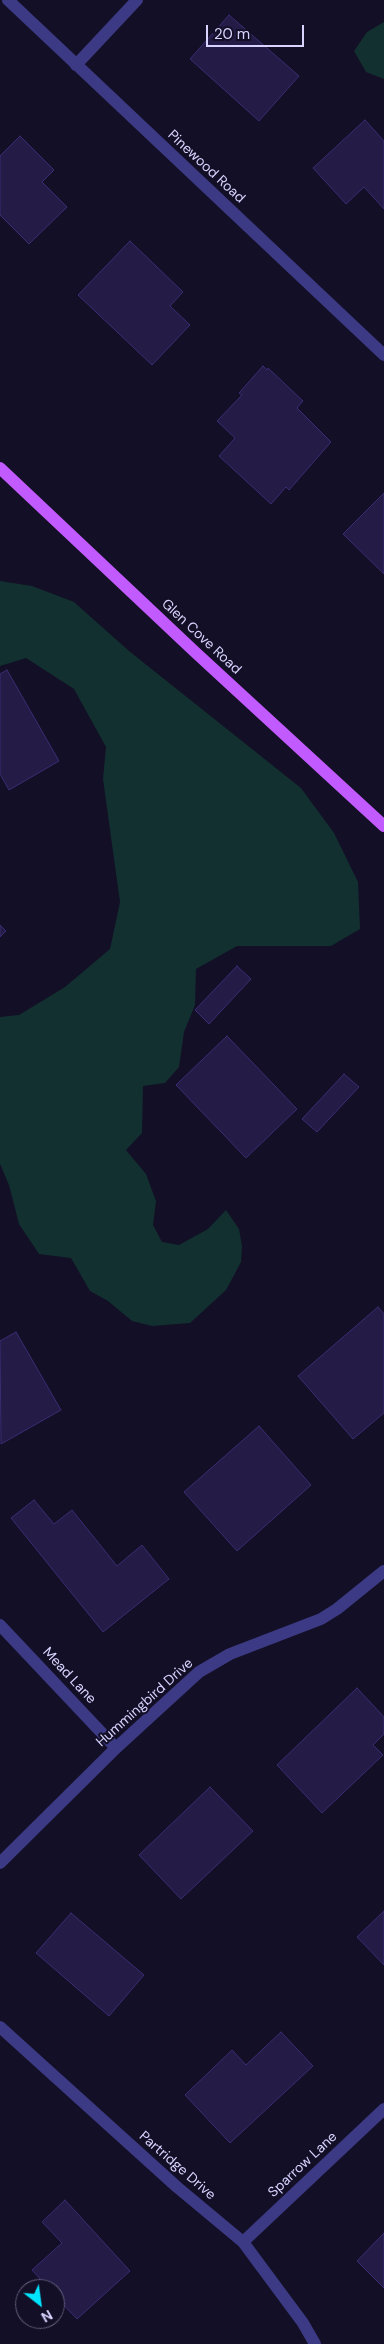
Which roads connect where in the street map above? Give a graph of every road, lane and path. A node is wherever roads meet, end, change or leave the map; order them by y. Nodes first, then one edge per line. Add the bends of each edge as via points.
1 (8, 0) edge
2 (138, 0) edge
3 (76, 65) junction
4 (384, 355) edge
5 (0, 468) edge
6 (384, 826) edge
7 (384, 1571) edge
8 (0, 1625) edge
9 (116, 1748) junction
10 (0, 1862) edge
11 (0, 2027) edge
12 (384, 2109) edge
13 (243, 2242) junction
14 (315, 2344) edge

1 - 3 street, Pinewood Road
2 - 3 street
3 - 4 street, Pinewood Road
5 - 6 main road, Glen Cove Road
7 - 9 street, Hummingbird Drive via 321,1619 214,1662
8 - 9 street, Mead Lane
9 - 10 street, Hummingbird Drive
11 - 13 street, Partridge Drive
12 - 13 street, Sparrow Lane
13 - 14 street, Partridge Drive

